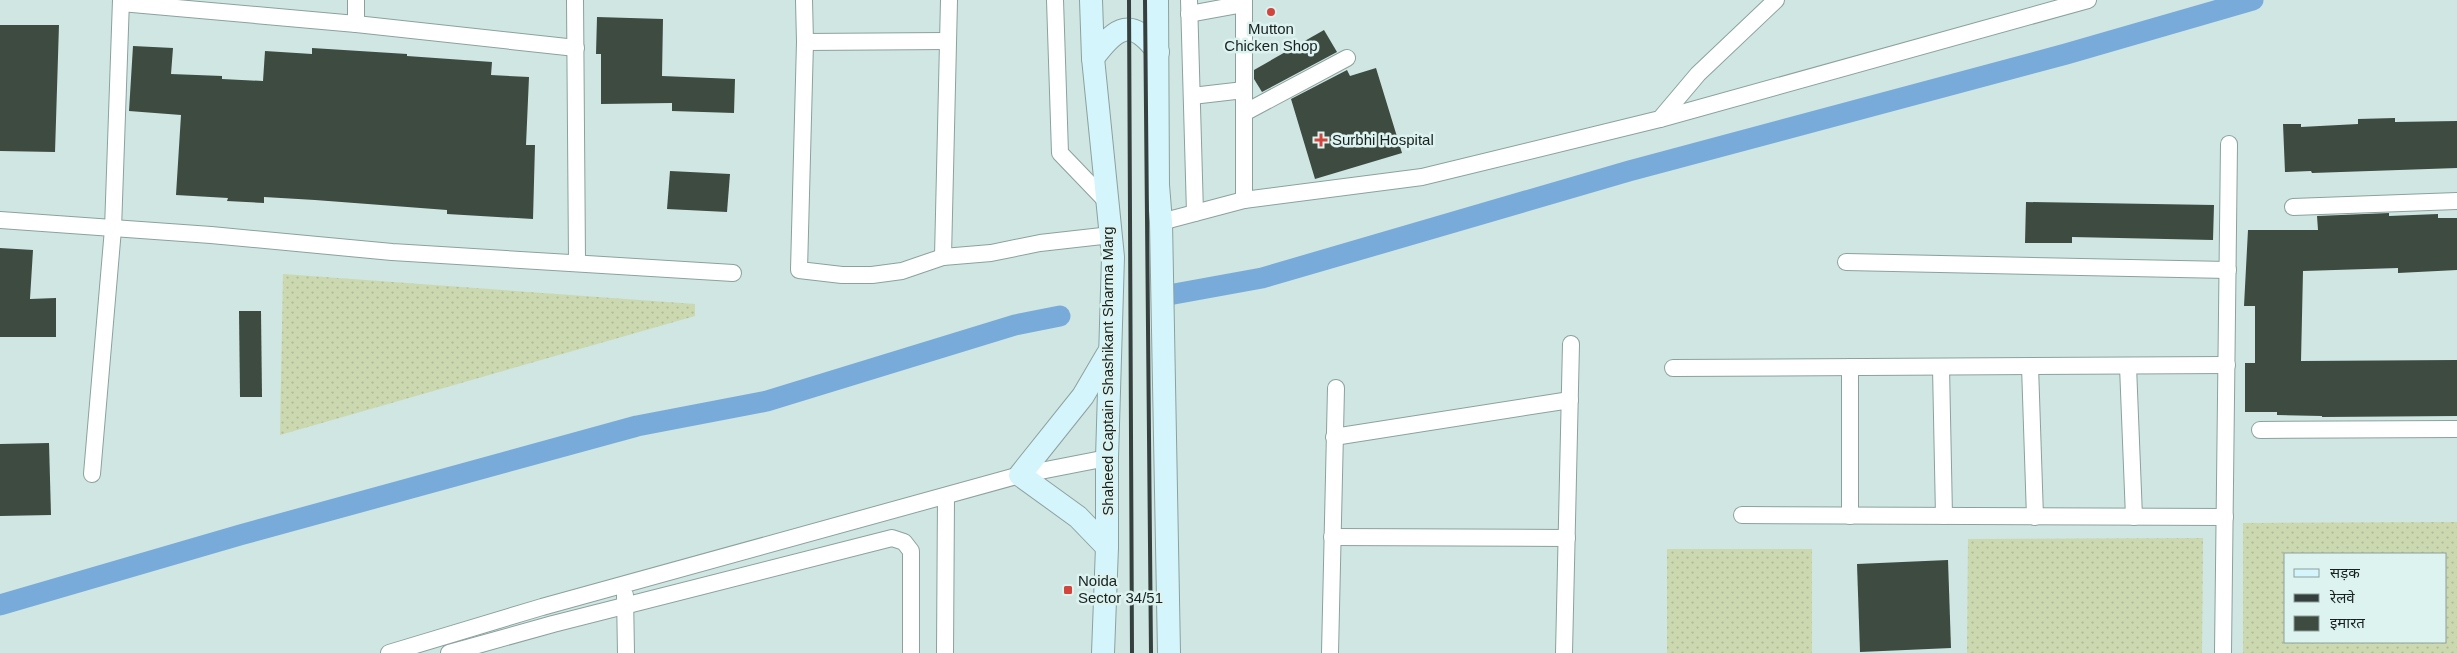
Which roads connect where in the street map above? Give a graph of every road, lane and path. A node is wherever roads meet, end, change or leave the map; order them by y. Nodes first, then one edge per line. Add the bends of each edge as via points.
1 (356, 0) edge
2 (575, 0) edge
3 (804, 0) edge
4 (949, 0) edge
5 (1054, 0) edge
6 (1091, 0) edge
7 (1157, 0) edge
8 (1776, 0) edge
9 (2088, 0) edge
10 (121, 2) edge
11 (1244, 2) edge
12 (1189, 7) edge
13 (356, 24) junction
14 (947, 41) junction
15 (805, 42) junction
16 (576, 48) junction
17 (1158, 52) junction
18 (1093, 58) junction
19 (1347, 58) dead end
20 (1244, 90) junction
21 (1192, 96) junction
22 (1244, 113) junction
23 (1660, 119) junction
24 (2229, 144) dead end
25 (1244, 200) junction
26 (2457, 201) edge
27 (1108, 203) junction
28 (2293, 207) dead end
29 (1195, 213) junction
30 (0, 220) edge
31 (1161, 222) junction
32 (113, 228) junction
33 (1112, 246) junction
34 (943, 257) junction
35 (577, 262) junction
36 (1846, 262) dead end
37 (2228, 270) junction
38 (733, 273) dead end
39 (1110, 342) junction
40 (1571, 344) dead end
41 (2226, 365) junction
42 (2030, 366) junction
43 (2128, 366) junction
44 (1850, 367) junction
45 (1941, 367) junction
46 (1673, 368) dead end
47 (1336, 388) dead end
48 (1570, 400) junction
49 (2457, 429) edge
50 (2260, 430) dead end
51 (1334, 438) junction
52 (1107, 458) junction
53 (92, 474) dead end
54 (1020, 475) junction
55 (946, 497) junction
56 (1742, 515) dead end
57 (1850, 516) junction
58 (1944, 516) junction
59 (2035, 516) junction
60 (2134, 517) junction
61 (2225, 517) junction
62 (1332, 537) junction
63 (1567, 538) junction
64 (1107, 547) junction
65 (624, 585) junction
66 (625, 606) junction
67 (389, 653) edge
68 (449, 653) edge
69 (626, 653) edge
70 (911, 653) edge
71 (945, 653) edge
72 (1103, 653) edge
73 (1169, 653) edge
74 (1330, 653) edge
75 (1564, 653) edge
76 (2224, 653) edge

1 - 13 street
2 - 16 street
3 - 15 street
4 - 14 street
5 - 27 street via 1060,153
6 - 18 main road, Shaheed Captain Shashikant Sharma Marg
7 - 17 main road
8 - 23 street via 1698,74
9 - 23 street
10 - 13 street
10 - 32 street
11 - 12 street
11 - 20 street
12 - 21 street
13 - 16 street
14 - 15 street
14 - 34 street
15 - 34 street via 799,270 872,275 902,271
16 - 35 street
17 - 18 main road via 1146,36 1136,30 1125,29 1105,42
17 - 31 main road
18 - 27 main road, Shaheed Captain Shashikant Sharma Marg
19 - 22 street
20 - 21 street
20 - 22 street
21 - 29 street
22 - 25 street
23 - 25 street via 1422,178
24 - 37 street
25 - 29 street
26 - 28 street
27 - 33 main road, Shaheed Captain Shashikant Sharma Marg
29 - 31 street
30 - 32 street
31 - 73 main road
32 - 35 street via 392,252
32 - 53 street
33 - 34 street via 1040,243 991,254
33 - 39 main road, Shaheed Captain Shashikant Sharma Marg
35 - 38 street
36 - 37 street
37 - 41 street
39 - 52 main road, Shaheed Captain Shashikant Sharma Marg
39 - 54 main road via 1083,396
40 - 48 street
41 - 43 street
41 - 61 street
42 - 43 street
42 - 45 street
42 - 59 street
43 - 60 street
44 - 45 street
44 - 46 street
44 - 57 street
45 - 58 street
47 - 51 street
48 - 51 street
48 - 63 street
49 - 50 street
51 - 62 street
52 - 54 street
52 - 64 main road, Shaheed Captain Shashikant Sharma Marg
54 - 55 street
54 - 64 main road via 1078,517
55 - 65 street
55 - 71 street
56 - 57 street
57 - 58 street
58 - 59 street
59 - 60 street
60 - 61 street
61 - 76 street
62 - 63 street
62 - 74 street
63 - 75 street
64 - 72 main road, Shaheed Captain Shashikant Sharma Marg
65 - 66 street
65 - 67 street
66 - 68 street
66 - 69 street
66 - 70 street via 892,538 904,542 911,551

